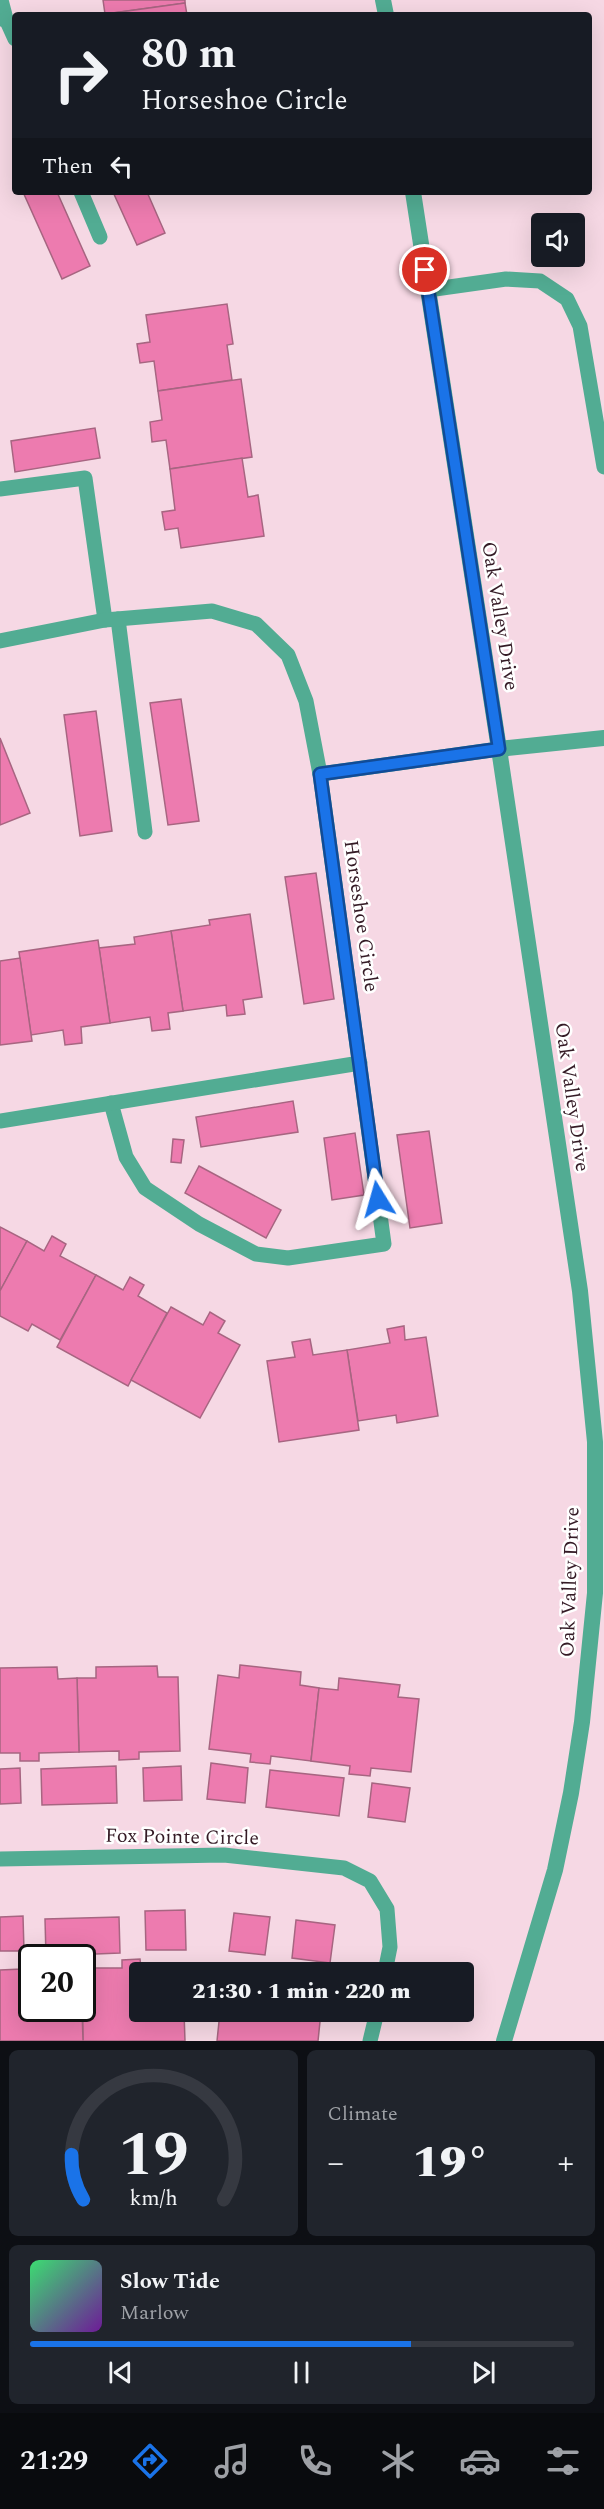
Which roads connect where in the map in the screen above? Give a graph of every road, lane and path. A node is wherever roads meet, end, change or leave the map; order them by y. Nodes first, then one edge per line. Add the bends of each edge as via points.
1 (1, 0) edge
2 (3, 19) edge
3 (12, 34) edge
4 (82, 195) edge
5 (413, 195) edge
6 (100, 237) dead end
7 (428, 290) junction
8 (604, 466) edge
9 (0, 489) edge
10 (112, 620) junction
11 (0, 640) edge
12 (604, 738) edge
13 (499, 749) junction
14 (320, 774) junction
15 (146, 832) dead end
16 (360, 1063) junction
17 (111, 1103) junction
18 (0, 1121) edge
19 (0, 1859) edge
20 (387, 1962) edge
21 (375, 2022) edge
22 (370, 2041) edge
23 (504, 2041) edge

1 - 2 lane
2 - 3 lane
4 - 6 lane
5 - 7 street, Oak Valley Drive
7 - 8 lane via 506,279 540,282 567,298 580,326
7 - 13 street, Oak Valley Drive
9 - 10 lane via 85,478
10 - 11 lane, Horseshoe Circle
10 - 14 lane, Horseshoe Circle via 212,612 256,624 288,655 306,700
10 - 15 lane
12 - 13 street
13 - 14 lane
13 - 23 street, Oak Valley Drive via 580,1291 595,1442 595,1593 582,1722 555,1870
14 - 16 lane, Horseshoe Circle
16 - 17 lane
16 - 17 lane, Horseshoe Circle via 384,1244 288,1258 256,1254 199,1224 145,1188 126,1157
17 - 18 lane
19 - 20 lane, Fox Pointe Circle via 224,1855 344,1868 370,1881 387,1909
21 - 22 lane

